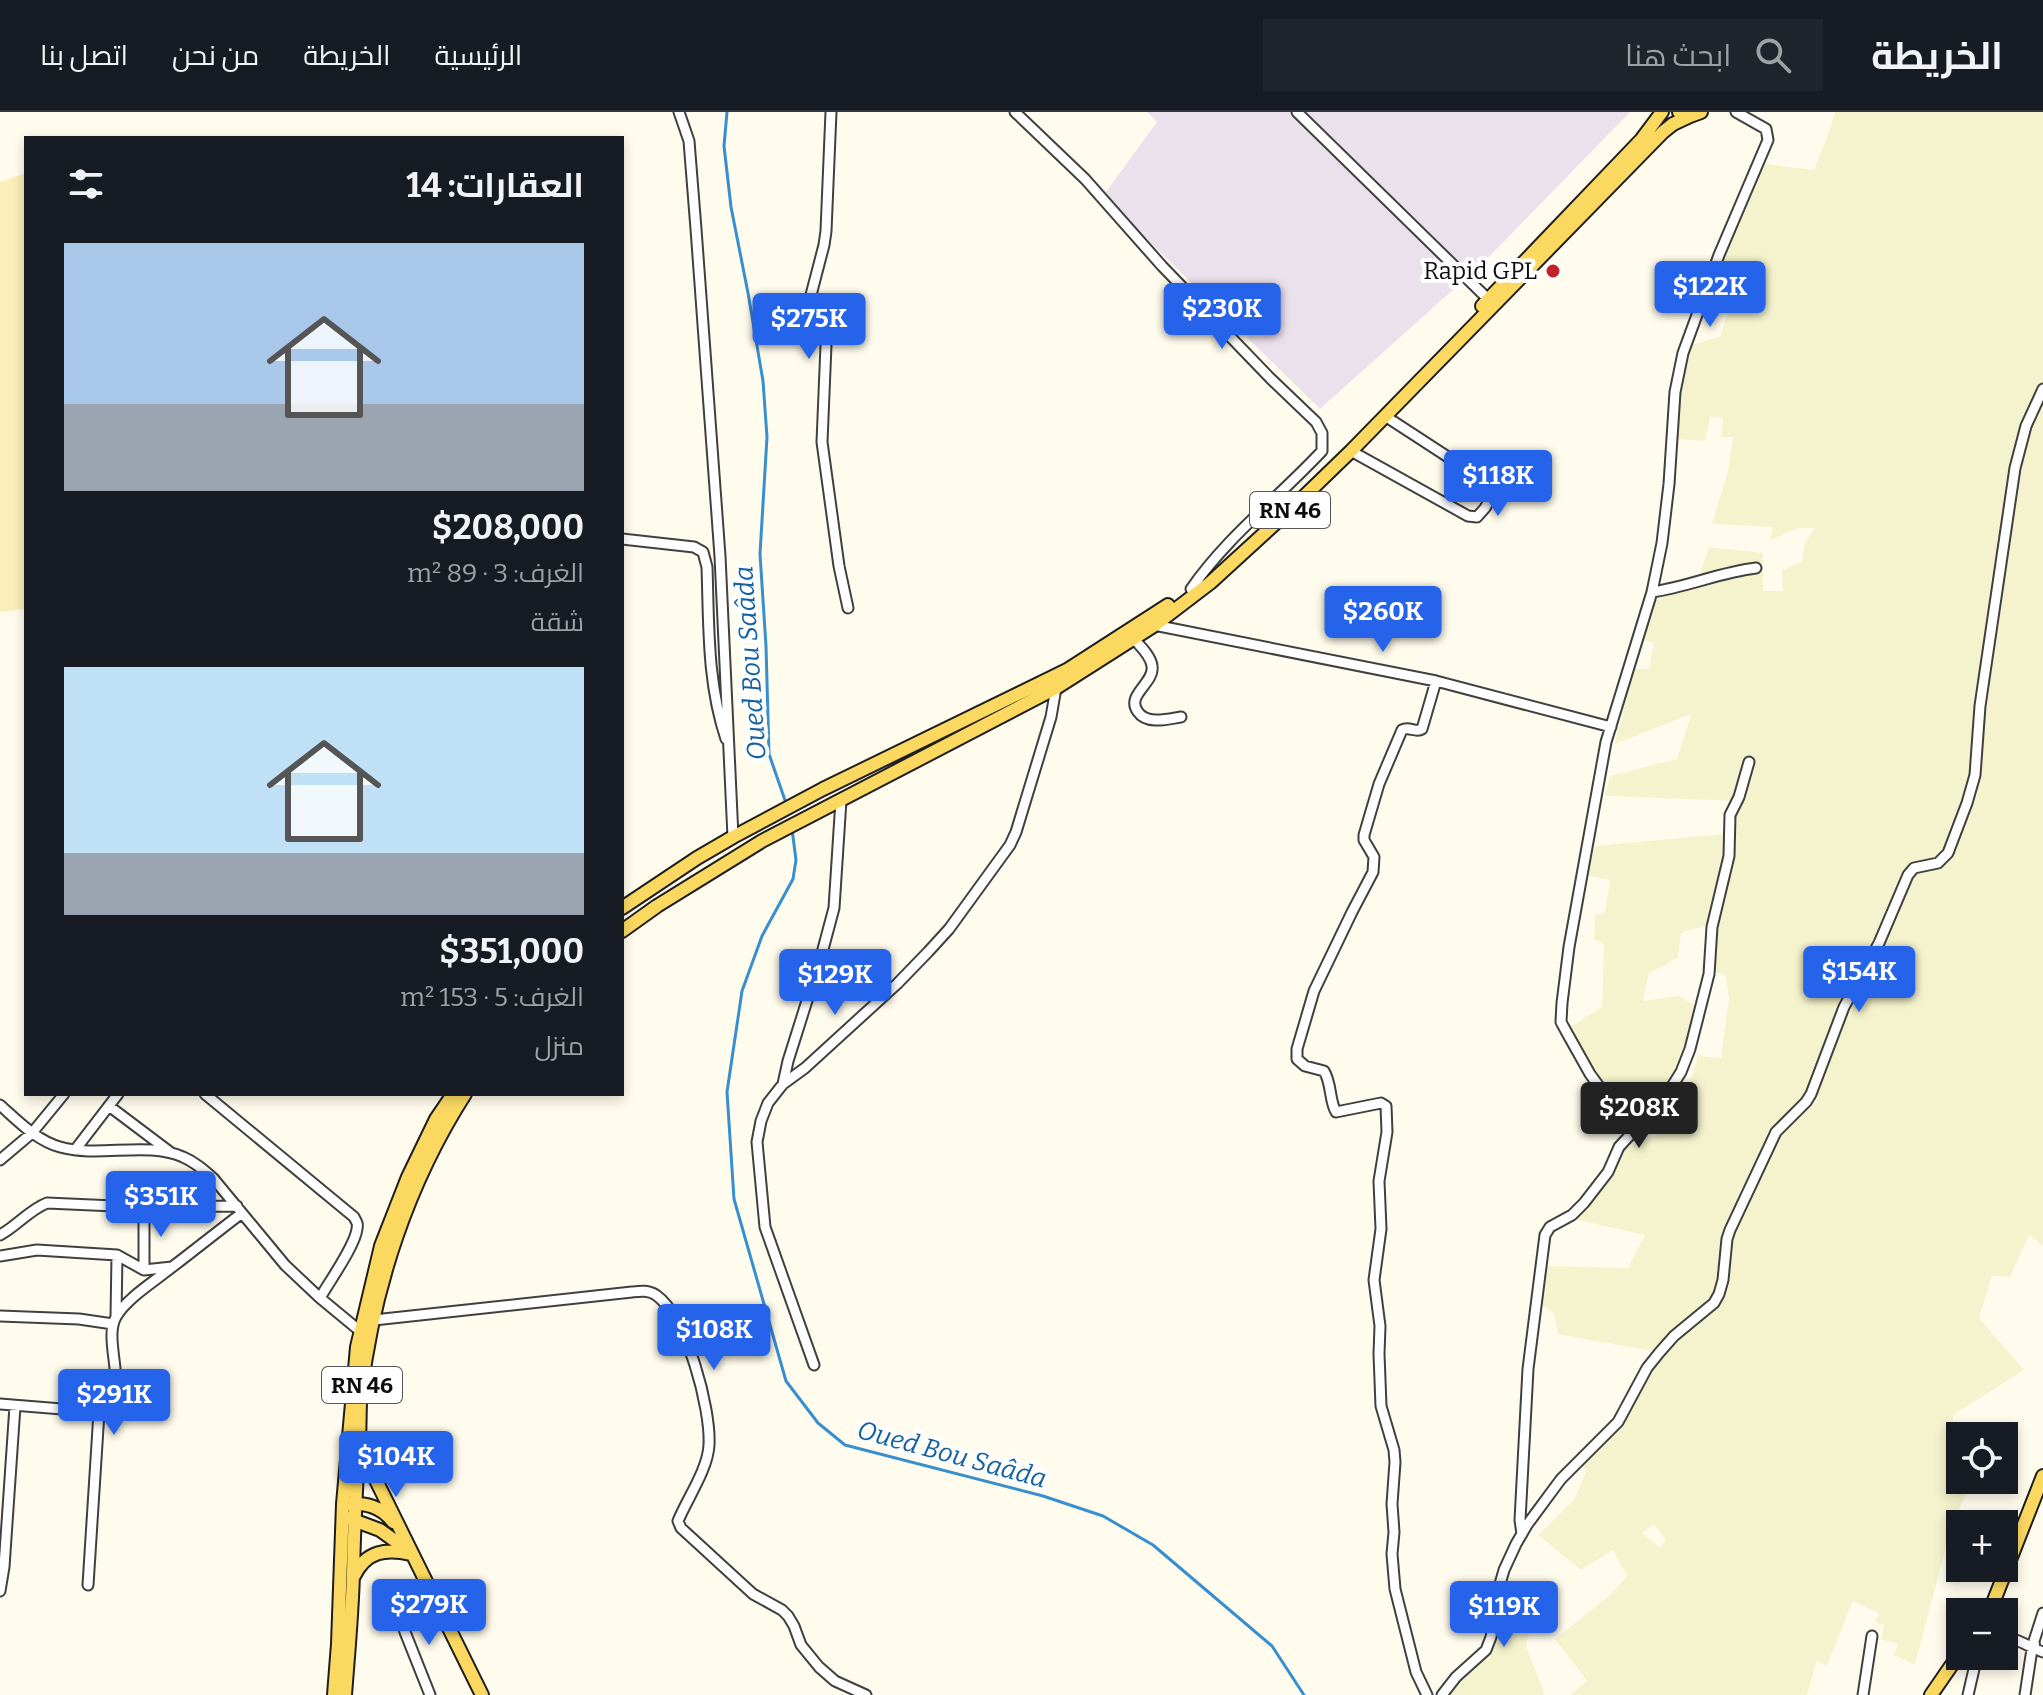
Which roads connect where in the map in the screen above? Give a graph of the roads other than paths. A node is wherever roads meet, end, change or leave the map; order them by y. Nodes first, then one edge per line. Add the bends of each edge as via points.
1 (679, 112) edge
2 (831, 112) edge
3 (1015, 112) edge
4 (1297, 112) edge
5 (1662, 112) edge
6 (1736, 112) edge
7 (1690, 113) edge
8 (1491, 302) junction
9 (2043, 389) edge
10 (1385, 416) junction
11 (1351, 451) junction
12 (624, 539) edge
13 (1756, 568) dead end
14 (1191, 589) junction
15 (1652, 592) junction
16 (848, 608) dead end
17 (1150, 623) junction
18 (1134, 639) junction
19 (1436, 681) junction
20 (1056, 688) junction
21 (1181, 717) dead end
22 (1611, 727) junction
23 (730, 753) junction
24 (1749, 762) dead end
25 (841, 800) junction
26 (733, 837) junction
27 (624, 907) edge
28 (624, 930) edge
29 (783, 1084) junction
30 (62, 1096) edge
31 (116, 1096) edge
32 (207, 1096) edge
33 (452, 1096) edge
34 (464, 1096) edge
35 (0, 1105) edge
36 (109, 1106) junction
37 (32, 1133) junction
38 (1630, 1135) junction
39 (75, 1150) junction
40 (172, 1153) junction
41 (0, 1160) edge
42 (144, 1207) junction
43 (240, 1210) junction
44 (0, 1235) edge
45 (117, 1255) junction
46 (0, 1256) edge
47 (172, 1267) junction
48 (144, 1270) junction
49 (320, 1298) junction
50 (0, 1316) edge
51 (114, 1320) junction
52 (374, 1320) junction
53 (360, 1331) junction
54 (814, 1365) dead end
55 (0, 1404) edge
56 (15, 1406) junction
57 (99, 1412) junction
58 (359, 1438) junction
59 (2043, 1476) edge
60 (348, 1511) junction
61 (1522, 1534) junction
62 (414, 1555) junction
63 (2, 1566) edge
64 (353, 1577) junction
65 (88, 1585) dead end
66 (0, 1591) edge
67 (1995, 1598) edge
68 (436, 1603) junction
69 (2043, 1613) edge
70 (1872, 1636) dead end
71 (2018, 1640) edge
72 (2037, 1650) edge
73 (1948, 1670) edge
74 (1974, 1670) edge
75 (334, 1695) edge
76 (345, 1695) edge
77 (430, 1695) edge
78 (482, 1695) edge
79 (866, 1695) edge
80 (1427, 1695) edge
81 (1442, 1695) edge
82 (1863, 1695) edge
83 (1931, 1695) edge
84 (1968, 1695) edge
85 (2025, 1695) edge

1 - 23 street via 689,141
2 - 16 street via 826,231 811,295 826,345 822,442
3 - 14 street via 1085,179 1322,433 1322,451 1218,553
4 - 8 street
5 - 8 main road, RN 46
6 - 15 street via 1766,129 1768,140 1683,353
7 - 8 main road, RN 46 via 1663,132
8 - 10 main road, RN 46
8 - 14 main road, RN 46 via 1244,544
9 - 61 street via 2015,468 1975,775 1948,853 1908,875 1844,1007 1811,1094 1776,1132 1730,1230 1714,1303 1653,1360 1618,1422 1561,1479
10 - 11 main road, RN 46
10 - 11 street via 1491,485 1494,492 1479,516 1468,516
11 - 17 main road, RN 46 via 1210,583
12 - 23 street via 694,547 706,558 711,671
13 - 15 street
14 - 17 main road, RN 46
15 - 22 street
17 - 18 main road, RN 46
17 - 19 street
17 - 26 main road, RN 46
18 - 20 main road, RN 46
18 - 21 street via 1153,667 1136,709 1148,719
19 - 22 street
19 - 80 street via 1422,729 1402,730 1379,784 1364,835 1374,857 1373,872 1314,991 1297,1049 1297,1059 1305,1066 1324,1071 1336,1112 1386,1106 1374,1280 1381,1406 1395,1462 1395,1589
20 - 25 main road, RN 46
20 - 29 street via 1010,845 949,929 897,984
22 - 38 street via 1569,947 1561,1022
23 - 26 street
24 - 38 street via 1730,815 1729,856 1712,927 1709,974 1690,1049 1653,1118
25 - 28 main road, RN 46 via 762,841
25 - 29 street via 834,908
26 - 27 main road, RN 46
29 - 54 street via 768,1103 757,1142 763,1210
30 - 37 street
31 - 36 street
32 - 49 street via 357,1222 352,1243
33 - 53 main road, RN 46 via 408,1177 381,1246
34 - 52 main road, RN 46 via 419,1178 392,1246
35 - 37 street
36 - 39 street
36 - 40 street
37 - 39 street
37 - 41 street
38 - 61 street via 1584,1203 1545,1235 1528,1369
39 - 40 street
40 - 43 street via 199,1166
42 - 43 street
42 - 44 street via 47,1203
42 - 48 street
43 - 47 street
43 - 49 street
45 - 46 street via 37,1250
45 - 48 street
45 - 51 street
47 - 48 street
47 - 51 street
49 - 53 street
50 - 51 street
51 - 57 street via 116,1395 109,1408
52 - 58 main road, RN 46
52 - 79 street via 653,1293 678,1325 709,1425 709,1449 678,1521 681,1528 753,1594 782,1610 819,1667
53 - 60 main road, RN 46
55 - 56 street
56 - 57 street
56 - 63 street
57 - 65 street
58 - 60 main road, RN 46
58 - 62 main road
59 - 67 main road
60 - 62 main road
60 - 62 main road via 364,1504 382,1510
60 - 64 main road, RN 46
60 - 75 main road, RN 46
61 - 81 street via 1500,1584 1486,1650
62 - 64 main road via 394,1550 374,1554
62 - 68 main road
63 - 66 street
64 - 76 main road, RN 46
68 - 77 street via 412,1609 402,1621
68 - 78 main road
69 - 72 street via 2034,1641
70 - 82 street
71 - 72 street
72 - 85 street
73 - 83 main road
74 - 84 street

